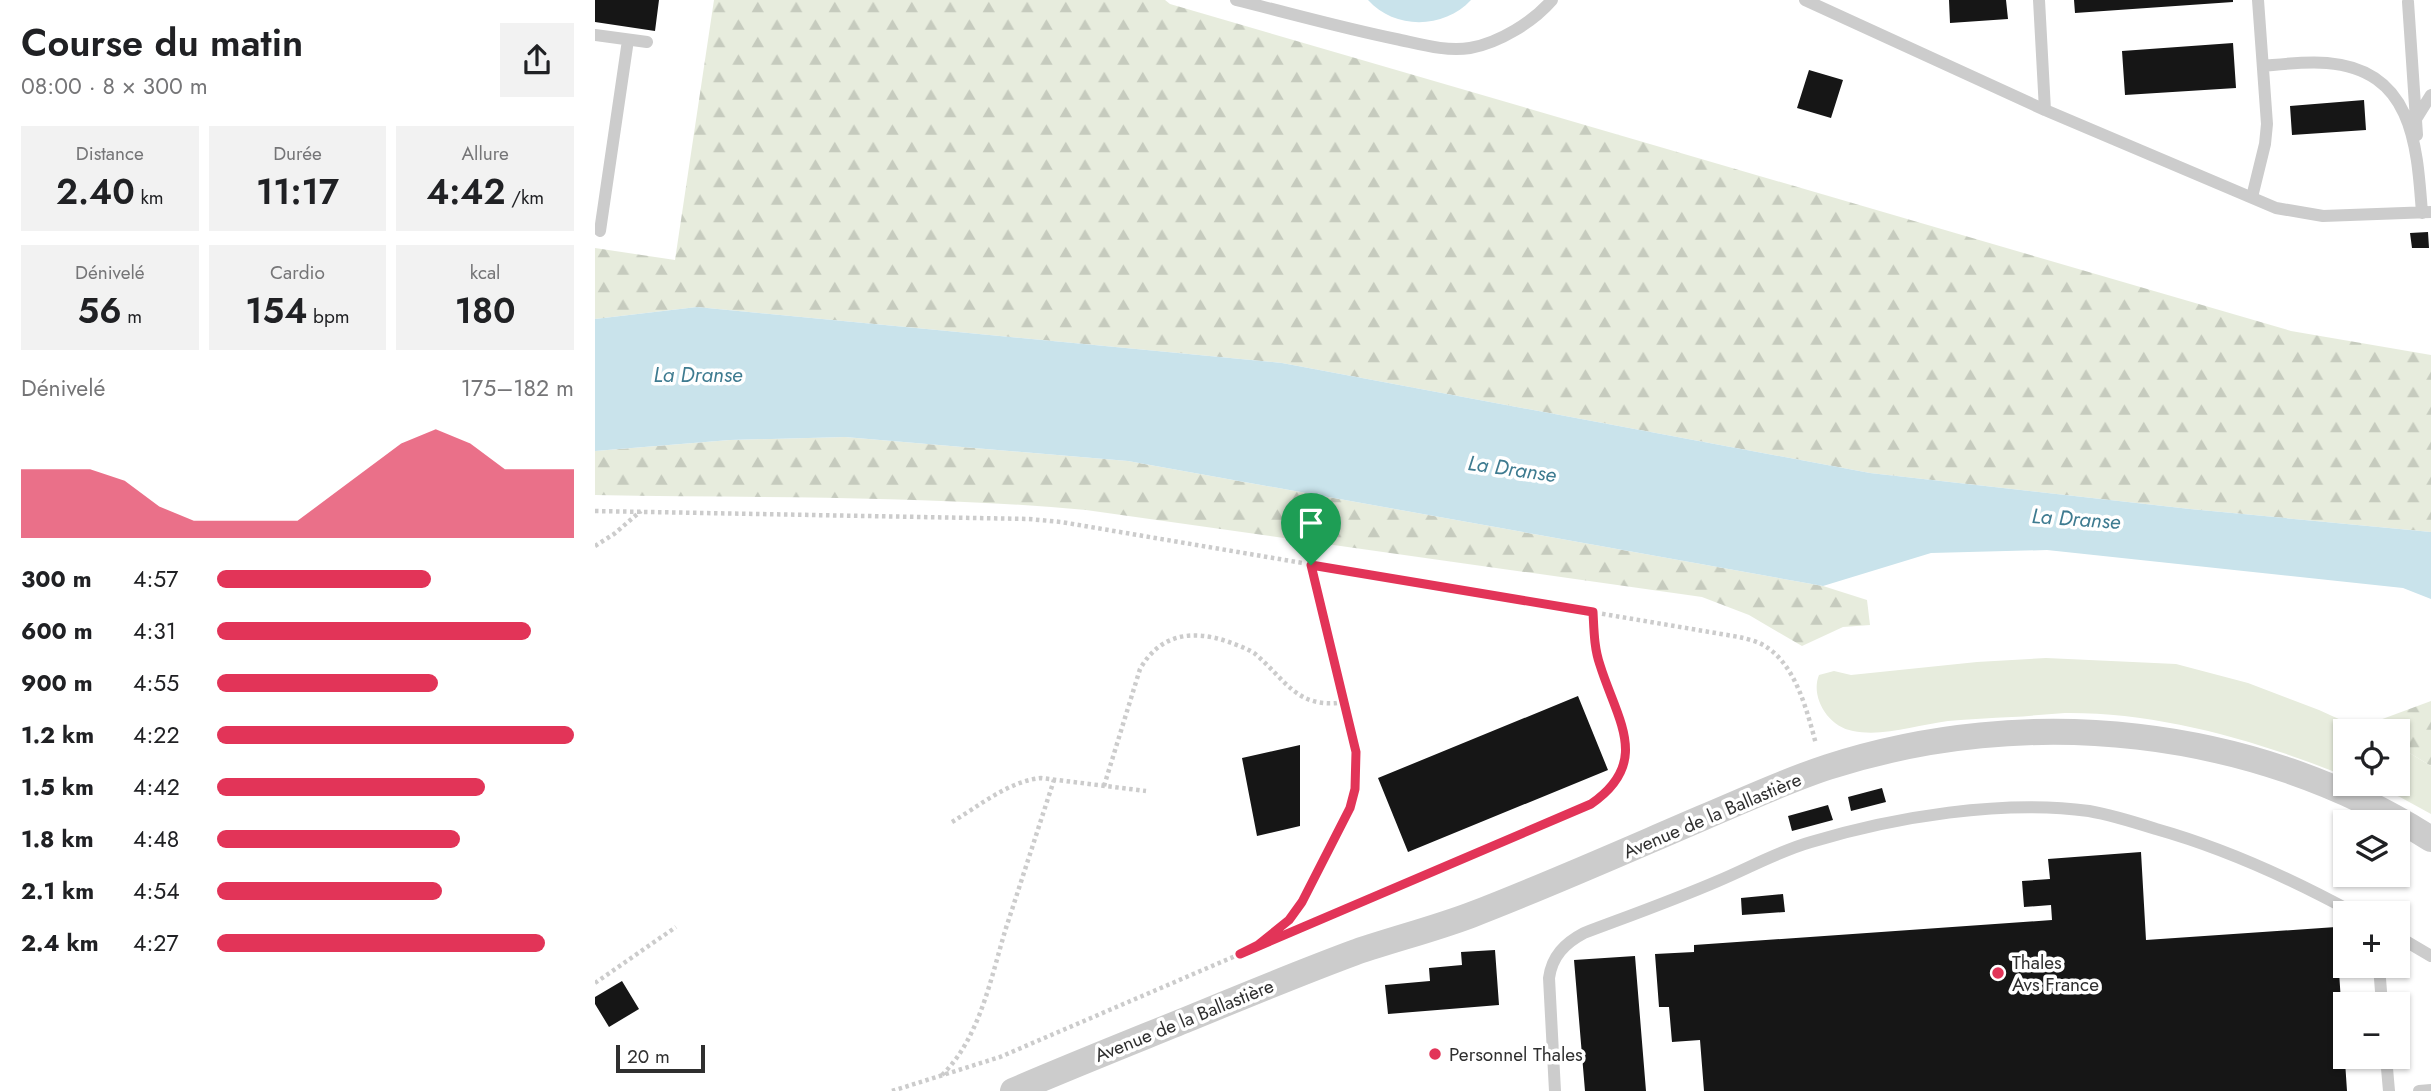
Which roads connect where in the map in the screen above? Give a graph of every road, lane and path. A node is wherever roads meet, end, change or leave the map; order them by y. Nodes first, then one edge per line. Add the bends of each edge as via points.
1 (1235, 0) edge
2 (1552, 0) edge
3 (1805, 0) edge
4 (2039, 0) edge
5 (2258, 0) edge
6 (2408, 2) dead end
7 (595, 35) edge
8 (628, 40) junction
9 (647, 43) dead end
10 (2263, 66) junction
11 (2431, 95) edge
12 (2045, 110) junction
13 (2416, 119) junction
14 (2418, 158) junction
15 (2252, 197) junction
16 (2426, 213) edge
17 (600, 231) dead end
18 (595, 511) edge
19 (642, 511) junction
20 (595, 545) edge
21 (1311, 565) junction
22 (1593, 612) junction
23 (1344, 702) junction
24 (1824, 768) junction
25 (1054, 780) junction
26 (1104, 786) junction
27 (1146, 791) dead end
28 (952, 822) dead end
29 (2431, 839) edge
30 (2333, 902) edge
31 (676, 927) dead end
32 (2410, 944) edge
33 (1240, 954) junction
34 (2431, 956) edge
35 (595, 983) edge
36 (2387, 1069) edge
37 (940, 1076) junction
38 (2431, 1090) edge
39 (892, 1091) edge
40 (1013, 1091) edge
41 (1555, 1091) edge
42 (2389, 1091) edge
43 (2419, 1091) edge

1 - 2 lane via 1435,47 1470,48 1527,22
3 - 12 lane
4 - 12 lane
5 - 10 lane
6 - 13 lane
7 - 8 lane
8 - 9 lane
8 - 17 lane
10 - 14 lane via 2322,63 2366,72 2396,97
10 - 15 lane via 2267,124
11 - 13 lane
12 - 15 lane
13 - 14 lane
14 - 16 lane
15 - 16 lane via 2276,208 2323,216
18 - 19 path
19 - 20 path
19 - 21 path via 1028,519
21 - 22 path
21 - 23 path
22 - 24 path via 1739,637 1766,646 1787,667
22 - 33 path via 1597,656 1627,742 1623,767 1611,788 1591,804
23 - 26 path via 1307,700 1241,646 1205,636 1175,638 1149,654 1140,669
23 - 33 path via 1357,769 1350,808 1289,920
24 - 29 street, Avenue de la Ballastière via 1960,737 2053,731 2146,737 2282,769 2368,804
24 - 40 street, Avenue de la Ballastière via 1472,915 1246,994
25 - 26 path
25 - 28 path via 1030,779 1016,784
25 - 37 path via 980,1011 962,1049
26 - 27 path
30 - 41 lane via 2223,851 2090,811 2016,807 1934,815 1834,835 1584,933 1565,945 1550,966 1549,978
31 - 35 path
32 - 34 lane
33 - 37 path via 999,1057
36 - 42 lane
37 - 39 path
38 - 43 lane

